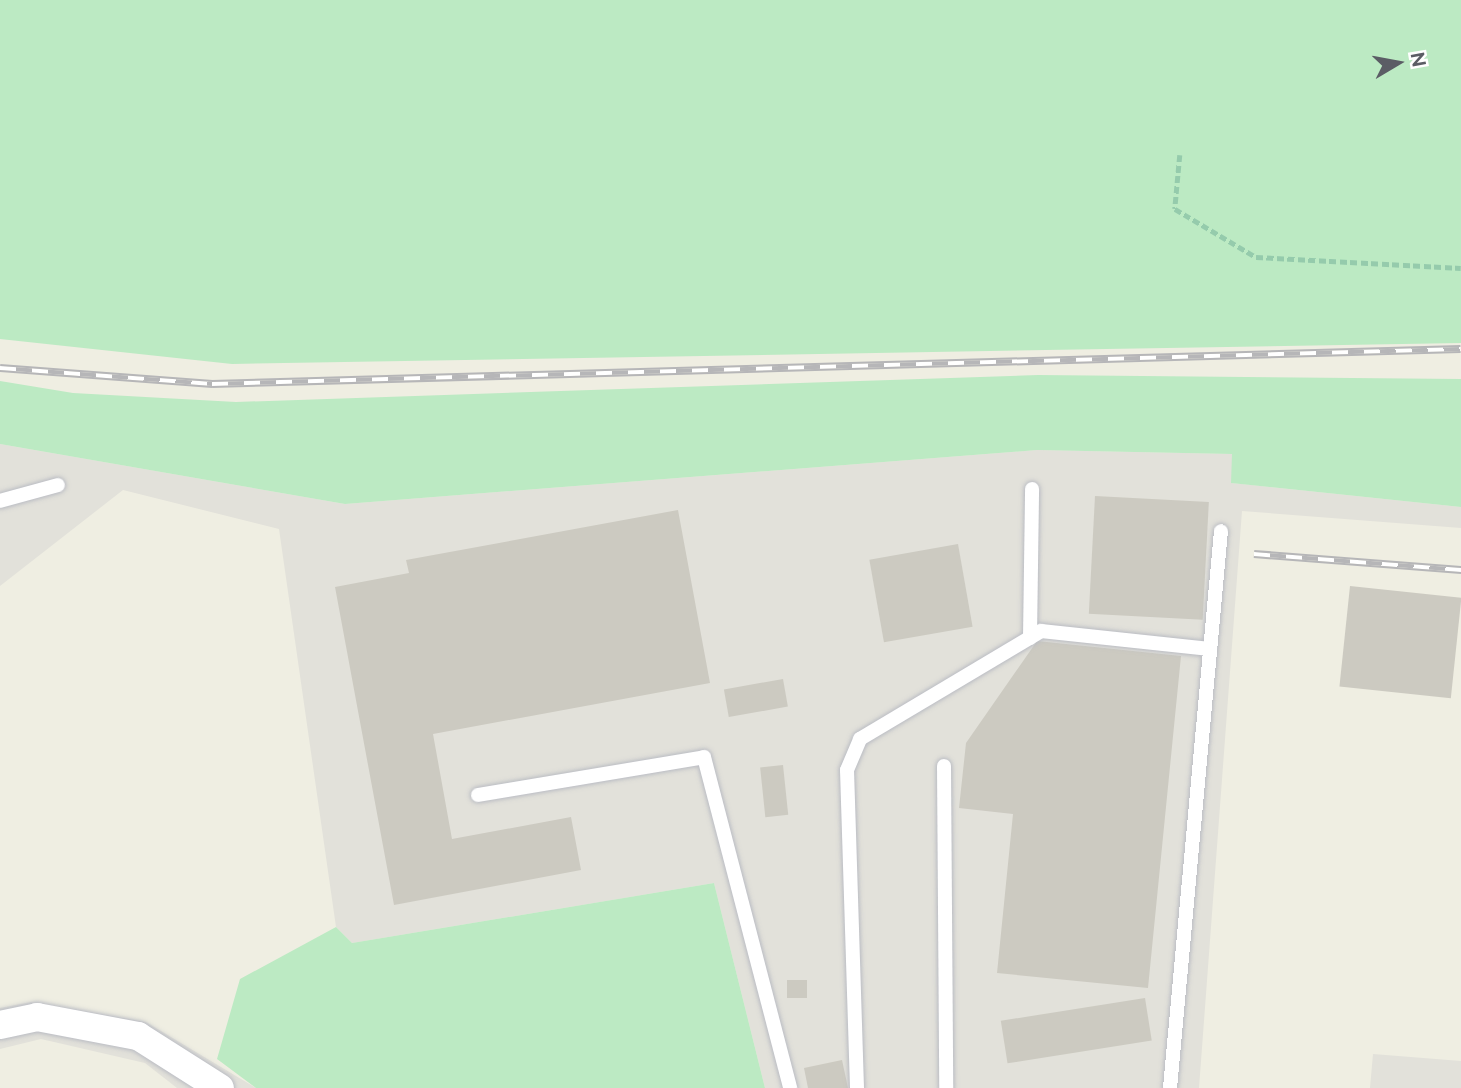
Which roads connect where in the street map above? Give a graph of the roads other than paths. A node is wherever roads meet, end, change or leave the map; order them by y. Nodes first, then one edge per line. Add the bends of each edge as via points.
1 (58, 485) dead end
2 (1032, 489) dead end
3 (0, 501) edge
4 (1221, 531) dead end
5 (1030, 638) junction
6 (1210, 649) junction
7 (944, 766) dead end
8 (478, 796) dead end
9 (0, 1025) edge
10 (220, 1088) edge
11 (790, 1088) edge
12 (857, 1088) edge
13 (946, 1088) edge
14 (1170, 1088) edge

1 - 3 lane
2 - 5 lane
4 - 6 lane
5 - 6 lane via 1041,631
5 - 12 lane via 860,739 847,770
6 - 14 lane
7 - 13 lane
8 - 11 lane via 704,757
9 - 10 street via 37,1017 138,1036

